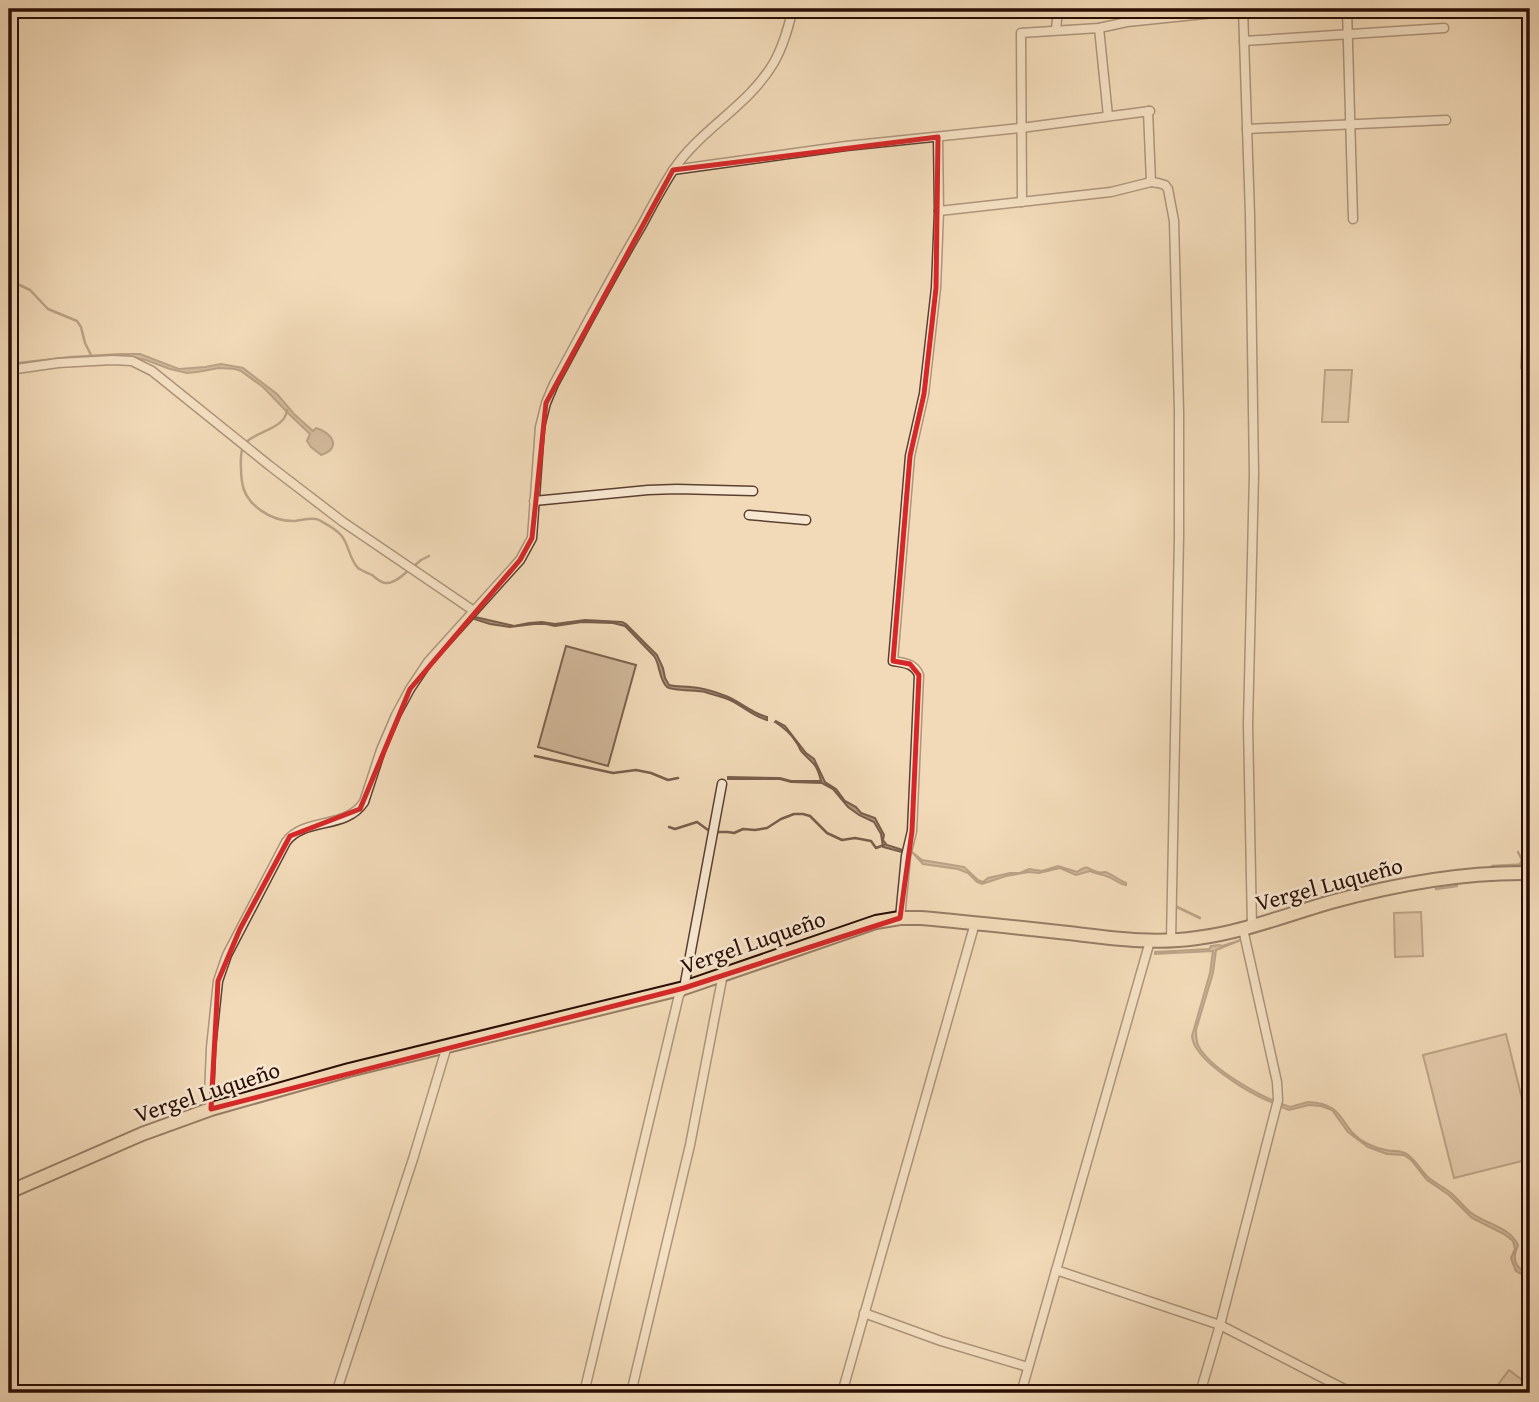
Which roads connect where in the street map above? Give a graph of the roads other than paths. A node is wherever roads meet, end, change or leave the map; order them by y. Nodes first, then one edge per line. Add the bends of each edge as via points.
1 (793, 9) edge
2 (1058, 9) edge
3 (1243, 9) edge
4 (1348, 9) edge
5 (1100, 28) junction
6 (1444, 28) dead end
7 (1056, 30) junction
8 (1348, 34) junction
9 (1244, 41) junction
10 (1108, 116) junction
11 (1446, 120) dead end
12 (1350, 124) junction
13 (1021, 128) junction
14 (1247, 129) junction
15 (938, 137) junction
16 (673, 170) junction
17 (1151, 182) junction
18 (1022, 202) junction
19 (939, 211) junction
20 (1353, 219) dead end
21 (9, 370) edge
22 (753, 491) dead end
23 (534, 501) junction
24 (749, 515) dead end
25 (806, 520) dead end
26 (474, 611) junction
27 (722, 784) dead end
28 (1530, 873) edge
29 (900, 918) junction
30 (975, 923) junction
31 (1248, 928) junction
32 (1150, 941) junction
33 (1171, 941) junction
34 (723, 974) junction
35 (684, 988) junction
36 (447, 1046) junction
37 (211, 1109) junction
38 (9, 1192) edge
39 (1056, 1270) junction
40 (864, 1313) junction
41 (1220, 1325) junction
42 (1028, 1367) junction
43 (336, 1393) edge
44 (584, 1393) edge
45 (631, 1393) edge
46 (842, 1393) edge
47 (1021, 1393) edge
48 (1200, 1393) edge
49 (1352, 1393) edge

1 - 16 street via 781,47 761,80
2 - 7 street
3 - 5 street
3 - 9 street
4 - 8 street
5 - 7 street
5 - 10 street
6 - 8 street
7 - 13 street via 1021,33
8 - 9 street
8 - 12 street
9 - 14 street
10 - 13 street
10 - 17 street via 1149,111
11 - 12 street
12 - 14 street
12 - 20 street
13 - 15 street
13 - 18 street
14 - 31 street via 1254,474
15 - 16 street
15 - 19 street
16 - 23 street via 546,403
17 - 18 street via 1111,192
17 - 33 street via 1168,189 1174,221 1179,537
18 - 19 street
19 - 29 street via 936,288 924,394 910,456 893,661 910,664 919,675 912,831
21 - 26 street via 112,360 132,361 152,371 343,522
22 - 23 street via 648,490
23 - 26 street via 532,538 520,560
24 - 25 street
26 - 37 street via 410,689 360,809 346,818 296,832 285,842 218,981
27 - 35 street
28 - 31 main road, Vergel Luqueño via 1477,874 1398,885
29 - 30 main road, Vergel Luqueño
29 - 34 main road, Vergel Luqueño
30 - 32 main road, Vergel Luqueño
30 - 40 street
31 - 33 main road, Vergel Luqueño
31 - 41 street via 1278,1100
32 - 33 main road, Vergel Luqueño
32 - 39 street
34 - 35 main road, Vergel Luqueño
34 - 45 street via 690,1145
35 - 36 main road, Vergel Luqueño
35 - 44 street
36 - 37 main road, Vergel Luqueño
36 - 43 street
37 - 38 main road, Vergel Luqueño
39 - 41 street
39 - 42 street
40 - 42 street
40 - 46 street
41 - 48 street
41 - 49 street
42 - 47 street

